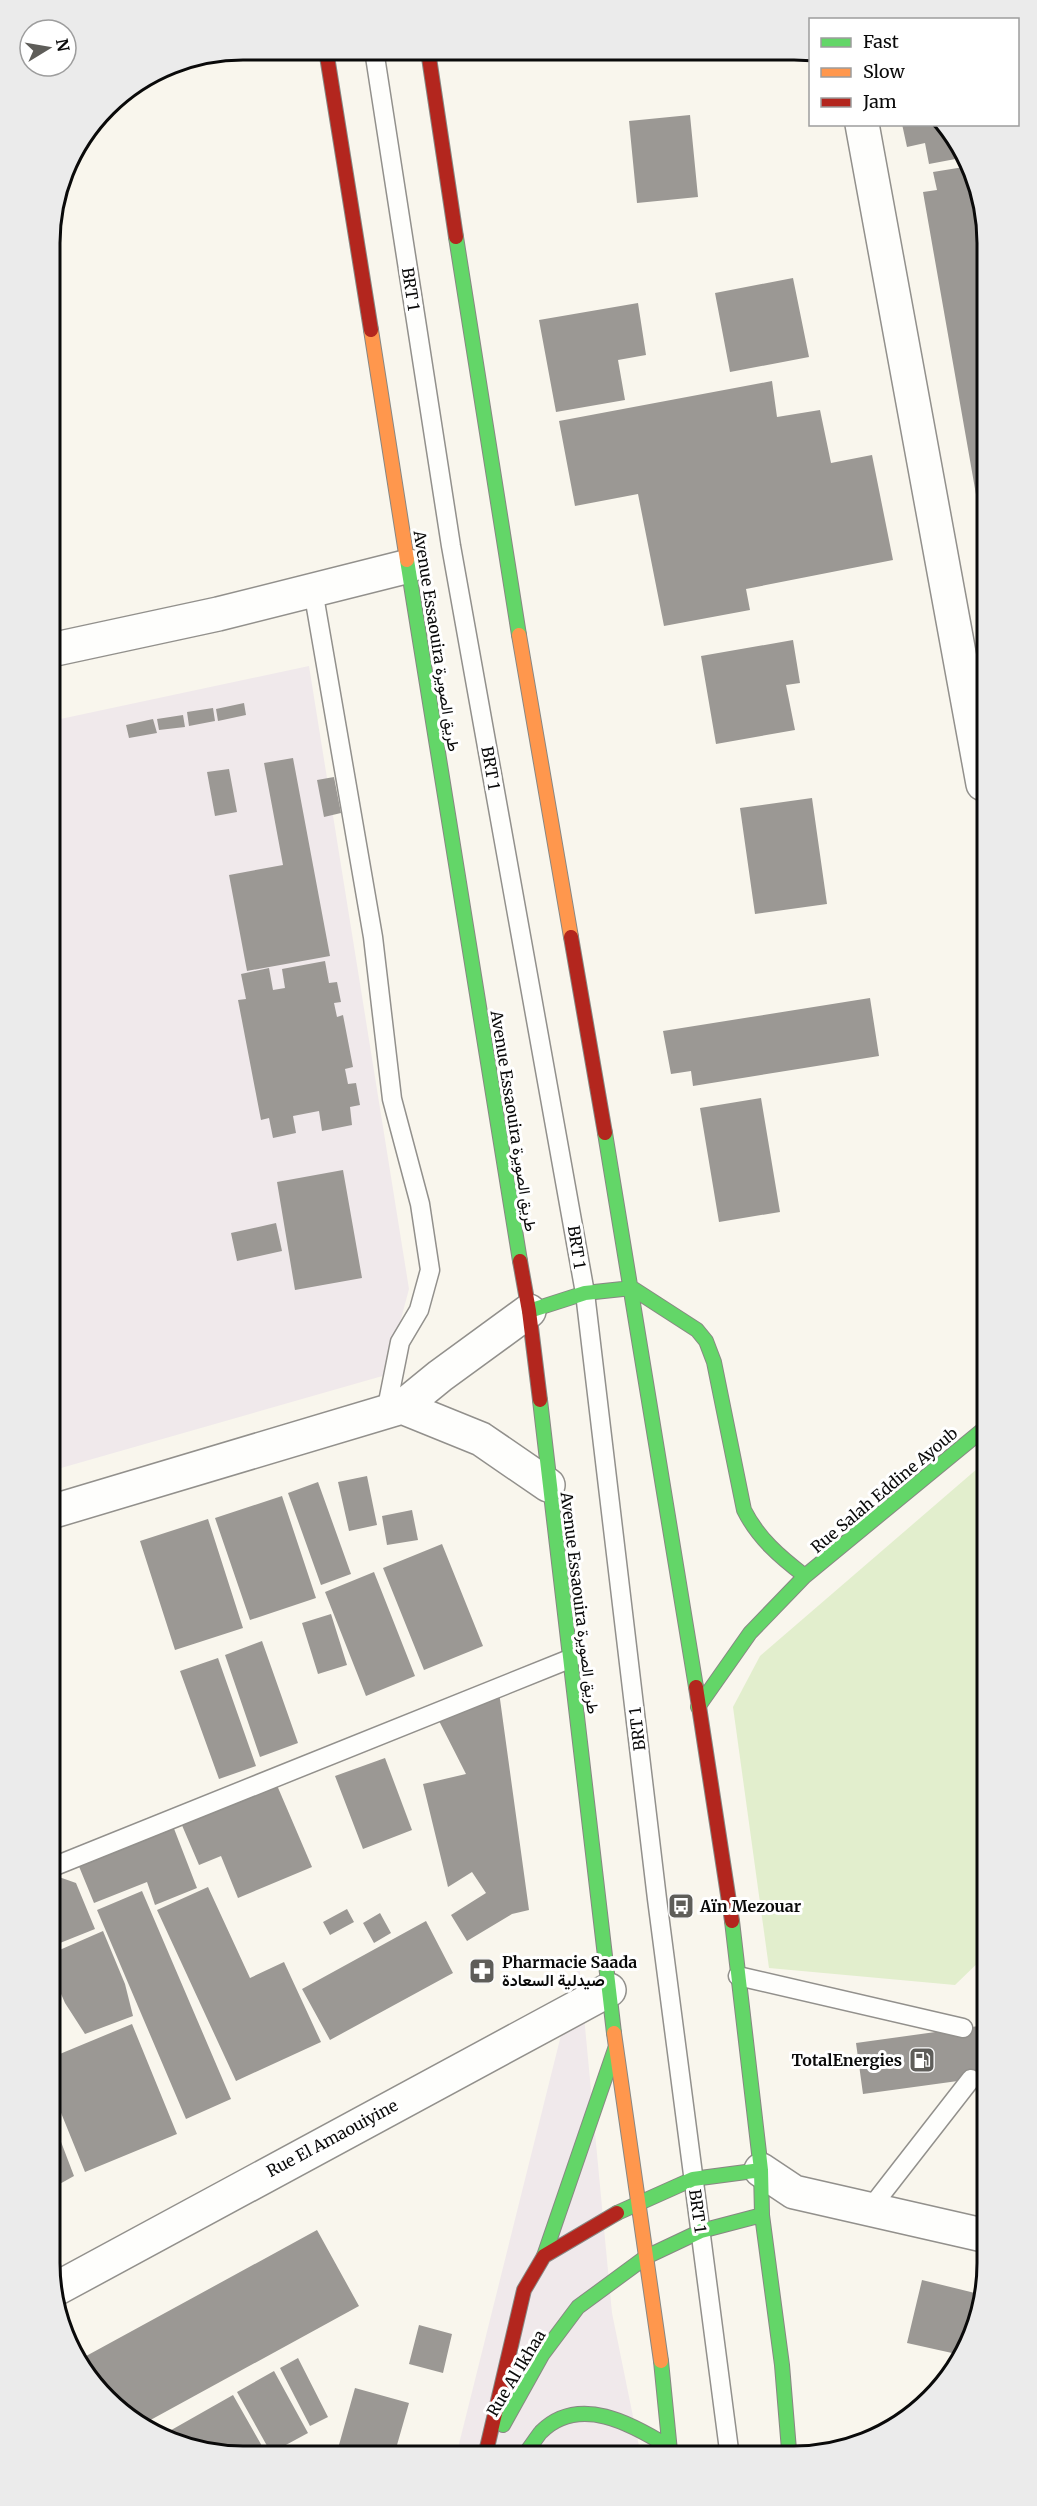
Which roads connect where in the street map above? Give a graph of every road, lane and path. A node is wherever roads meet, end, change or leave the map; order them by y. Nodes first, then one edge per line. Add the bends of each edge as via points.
1 (328, 60) edge
2 (376, 60) edge
3 (429, 60) edge
4 (862, 126) edge
5 (409, 566) junction
6 (313, 590) junction
7 (60, 648) edge
8 (977, 751) edge
9 (632, 1288) junction
10 (585, 1293) junction
11 (530, 1311) junction
12 (394, 1410) junction
13 (977, 1435) edge
14 (548, 1485) junction
15 (60, 1509) edge
16 (805, 1576) junction
17 (572, 1658) junction
18 (698, 1707) junction
19 (60, 1864) edge
20 (738, 1976) junction
21 (609, 1990) junction
22 (963, 2028) dead end
23 (616, 2047) junction
24 (971, 2079) dead end
25 (761, 2170) junction
26 (693, 2179) junction
27 (794, 2192) junction
28 (639, 2201) junction
29 (869, 2210) junction
30 (762, 2215) junction
31 (700, 2231) junction
32 (977, 2234) edge
33 (544, 2256) junction
34 (646, 2257) junction
35 (62, 2286) edge
36 (488, 2446) edge
37 (490, 2446) edge
38 (530, 2446) edge
39 (665, 2446) edge
40 (669, 2446) edge
41 (728, 2446) edge
42 (789, 2446) edge

1 - 5 main road, Avenue Essaouira طريق الصويرة
2 - 10 lane, BRT 1 via 451,546
3 - 9 main road via 505,556
4 - 8 street
5 - 6 street
5 - 11 main road, Avenue Essaouira طريق الصويرة via 510,1207
6 - 7 street
6 - 12 lane via 373,937 392,1099 420,1204 430,1270 419,1310 400,1342
9 - 10 main road
9 - 16 main road, Rue Salah Eddine Ayoub via 697,1330 706,1341 714,1362 744,1510 765,1542
9 - 18 main road
10 - 11 main road
10 - 26 lane, BRT 1
11 - 12 street
11 - 14 main road, Avenue Essaouira طريق الصويرة
12 - 14 street via 481,1439
12 - 15 street
13 - 16 main road, Rue Salah Eddine Ayoub
14 - 17 main road, Avenue Essaouira طريق الصويرة
16 - 18 main road, Rue Salah Eddine Ayoub via 750,1633
17 - 19 lane
17 - 21 main road, Avenue Essaouira طريق الصويرة
18 - 20 main road
20 - 22 lane
20 - 25 main road
21 - 23 main road, Avenue Essaouira طريق الصويرة
21 - 35 street, Rue El Amaouiyine
23 - 28 main road, Avenue Essaouira طريق الصويرة
23 - 33 main road, Rue Al Ikhaa
24 - 29 lane
25 - 26 main road
25 - 27 street
25 - 30 main road
26 - 28 main road
26 - 31 lane, BRT 1
27 - 29 street
27 - 30 street
28 - 33 main road
28 - 34 main road, Avenue Essaouira طريق الصويرة
29 - 32 street
30 - 31 main road, Rue Al Ikhaa
30 - 42 main road
31 - 34 main road, Rue Al Ikhaa
31 - 41 lane, BRT 1
33 - 36 main road, Rue Al Ikhaa via 524,2290
34 - 37 main road, Rue Al Ikhaa via 578,2307 542,2355
34 - 40 main road
38 - 39 main road via 536,2435 559,2419 587,2413 616,2417 643,2429

